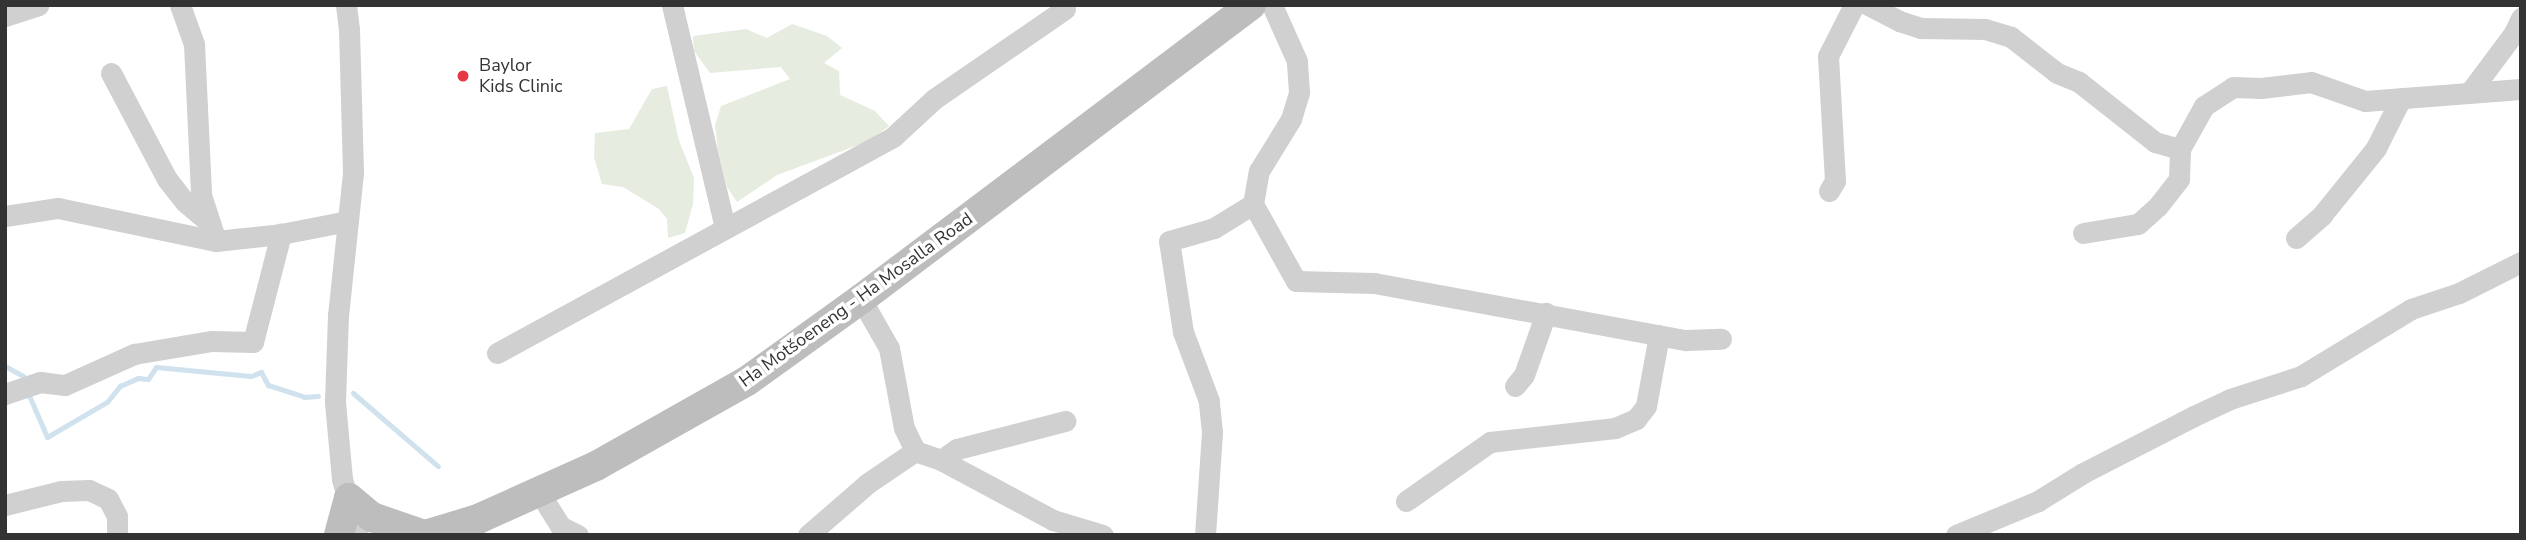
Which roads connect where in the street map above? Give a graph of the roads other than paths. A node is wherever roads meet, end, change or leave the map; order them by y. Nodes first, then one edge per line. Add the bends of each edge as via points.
1 (38, 5) edge
2 (180, 5) edge
3 (346, 5) edge
4 (672, 5) edge
5 (1251, 5) edge
6 (1272, 5) edge
7 (1854, 5) edge
8 (1868, 5) edge
9 (1065, 9) dead end
10 (5, 16) edge
11 (2521, 18) edge
12 (111, 73) dead end
13 (2521, 89) edge
14 (2470, 92) junction
15 (2401, 98) junction
16 (2180, 149) junction
17 (1829, 191) dead end
18 (1253, 204) junction
19 (5, 216) edge
20 (348, 221) junction
21 (725, 228) junction
22 (213, 232) junction
23 (2083, 233) dead end
24 (281, 234) junction
25 (2296, 238) dead end
26 (2521, 262) edge
27 (862, 299) junction
28 (1546, 313) junction
29 (1659, 335) junction
30 (1721, 339) dead end
31 (497, 353) dead end
32 (1515, 386) dead end
33 (5, 394) edge
34 (1065, 421) dead end
35 (915, 452) junction
36 (942, 460) junction
37 (539, 492) junction
38 (349, 498) junction
39 (1406, 501) dead end
40 (5, 505) edge
41 (478, 527) edge
42 (117, 535) edge
43 (339, 535) edge
44 (358, 535) edge
45 (425, 535) edge
46 (578, 535) edge
47 (808, 535) edge
48 (1103, 535) edge
49 (1205, 535) edge
50 (1956, 535) edge

1 - 10 street
2 - 22 street via 194,44 201,195
3 - 20 street via 353,173
4 - 21 street
5 - 27 main road, Ha Motšoeneng - Ha Mosalla Road
6 - 18 street via 1297,61 1299,92 1291,119 1259,171
7 - 17 street via 1828,56 1835,181
8 - 16 street via 1921,28 1985,29 2011,37 2057,73 2079,82 2155,142
9 - 21 street via 934,99 893,137
11 - 14 street
12 - 22 street via 167,179
13 - 14 street
14 - 15 street
15 - 16 street via 2365,101 2311,82 2233,87 2204,106
15 - 25 street via 2376,148 2322,215
16 - 23 street via 2179,179 2138,224
18 - 28 street via 1296,281 1374,283
18 - 49 street via 1214,228 1169,241 1183,332 1209,401 1212,432
19 - 22 street via 58,208
20 - 24 street
20 - 38 street via 335,402 342,479
21 - 31 street
22 - 24 street
24 - 33 street via 253,342 212,341 134,354 65,385 40,382
26 - 50 street via 2459,293 2411,309 2301,376 2230,399 2082,473 2038,501
27 - 35 street via 889,348 904,428
27 - 37 main road, Ha Motšoeneng - Ha Mosalla Road via 747,381 596,466
28 - 29 street
28 - 32 street via 1524,375
29 - 30 street
29 - 39 street via 1647,406 1636,418 1615,428 1490,442
34 - 36 street via 957,449
35 - 36 street
35 - 47 street via 868,483
36 - 48 street via 1053,520
37 - 41 main road, Ha Motšoeneng - Ha Mosalla Road
37 - 46 street via 560,526
38 - 43 main road
38 - 44 street
38 - 45 main road via 372,517
40 - 42 street via 61,491 89,490 108,499 117,516
41 - 45 main road, Ha Motšoeneng - Ha Mosalla Road

